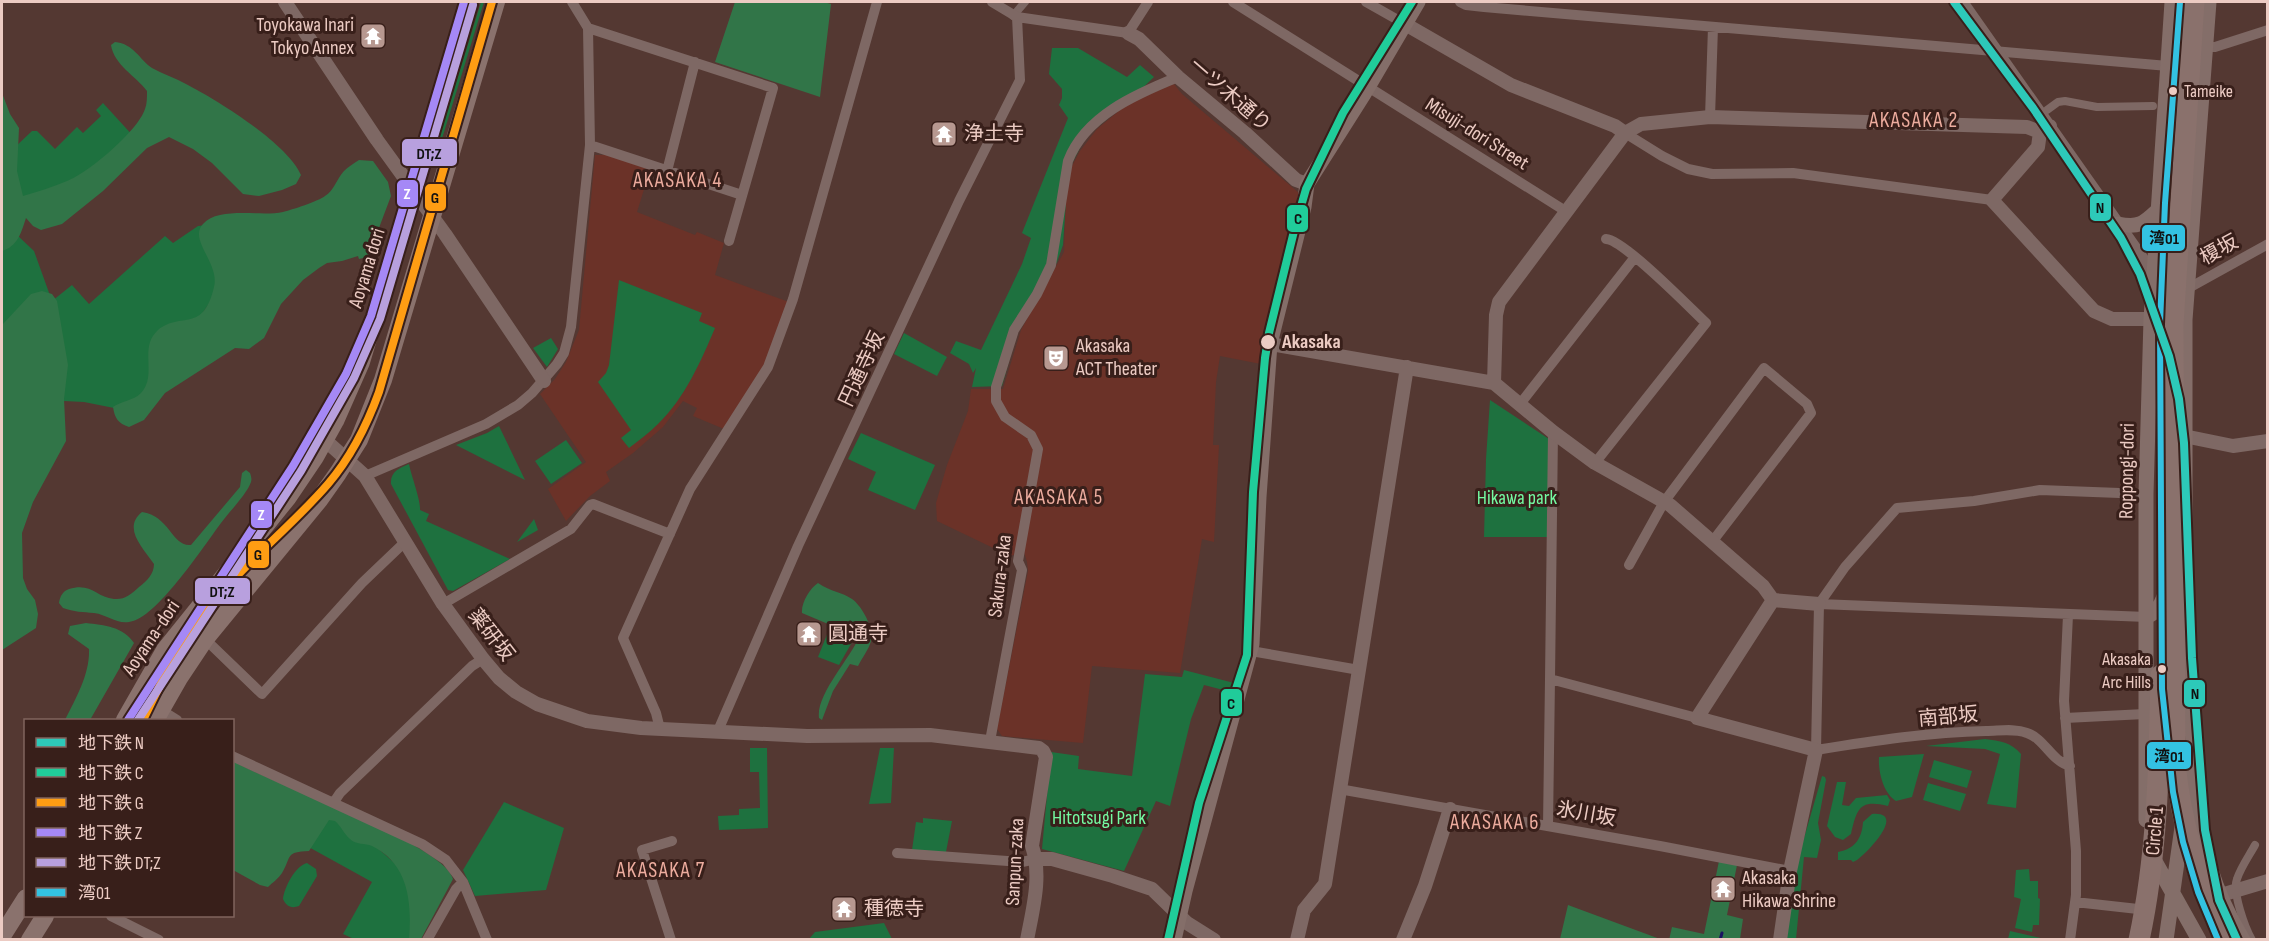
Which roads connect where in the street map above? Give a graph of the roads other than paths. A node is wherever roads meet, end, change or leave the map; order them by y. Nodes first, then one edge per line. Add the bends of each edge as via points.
1 (285, 2) edge
2 (469, 2) edge
3 (496, 2) edge
4 (572, 2) edge
5 (877, 2) edge
6 (992, 2) edge
7 (1025, 2) edge
8 (1148, 2) edge
9 (1233, 2) edge
10 (1366, 2) edge
11 (1418, 2) edge
12 (1460, 2) edge
13 (1961, 2) edge
14 (2188, 2) edge
15 (2194, 2) edge
16 (2209, 2) edge
17 (2172, 4) edge
18 (1015, 16) junction
19 (1405, 24) junction
20 (1713, 27) junction
21 (588, 28) junction
22 (2268, 30) edge
23 (1128, 33) junction
24 (2206, 47) junction
25 (1995, 51) junction
26 (695, 62) junction
27 (2168, 66) junction
28 (2184, 70) junction
29 (1178, 77) junction
30 (1368, 87) junction
31 (2047, 110) dead end
32 (2159, 110) junction
33 (1710, 117) junction
34 (2045, 129) junction
35 (1625, 133) junction
36 (590, 145) junction
37 (667, 171) junction
38 (1307, 184) junction
39 (413, 190) junction
40 (742, 195) junction
41 (1992, 200) junction
42 (2158, 210) junction
43 (1567, 212) junction
44 (433, 217) junction
45 (2118, 224) junction
46 (1606, 239) dead end
47 (729, 241) dead end
48 (2268, 244) edge
49 (1635, 258) junction
50 (2153, 275) junction
51 (2187, 289) junction
52 (2170, 299) junction
53 (2151, 319) junction
54 (2185, 320) junction
55 (1270, 345) junction
56 (1407, 367) junction
57 (544, 381) junction
58 (1494, 383) junction
59 (1520, 404) junction
60 (1553, 432) junction
61 (2184, 436) junction
62 (325, 440) junction
63 (2268, 441) edge
64 (1595, 463) junction
65 (2184, 466) junction
66 (358, 468) junction
67 (2146, 494) junction
68 (1664, 502) junction
69 (669, 534) junction
70 (406, 541) junction
71 (1712, 542) junction
72 (1629, 565) dead end
73 (2186, 585) junction
74 (2166, 595) junction
75 (1773, 600) junction
76 (443, 604) junction
77 (1819, 604) junction
78 (2068, 615) junction
79 (2170, 615) junction
80 (2147, 617) junction
81 (205, 639) junction
82 (2161, 650) junction
83 (1251, 651) junction
84 (483, 659) junction
85 (1359, 670) junction
86 (1550, 679) junction
87 (2145, 714) junction
88 (158, 716) edge
89 (1697, 718) junction
90 (2065, 718) junction
91 (126, 719) edge
92 (660, 729) junction
93 (717, 733) junction
94 (990, 741) junction
95 (2193, 748) junction
96 (1816, 750) junction
97 (1043, 751) joint
98 (234, 757) edge
99 (2070, 766) junction
100 (1340, 789) junction
101 (334, 801) junction
102 (1450, 809) junction
103 (1548, 826) junction
104 (672, 841) dead end
105 (2255, 845) dead end
106 (2147, 847) junction
107 (897, 853) dead end
108 (1036, 859) junction
109 (2160, 870) junction
110 (1790, 871) junction
111 (2268, 881) edge
112 (463, 882) junction
113 (2174, 895) junction
114 (2221, 895) junction
115 (24, 901) edge
116 (2075, 902) junction
117 (2138, 909) junction
118 (1179, 914) junction
119 (44, 917) edge
120 (115, 917) edge
121 (2, 936) edge
122 (2139, 938) edge
123 (30, 939) edge
124 (159, 939) edge
125 (427, 939) edge
126 (487, 939) edge
127 (671, 939) edge
128 (1027, 939) edge
129 (1174, 939) edge
130 (1214, 939) edge
131 (1297, 939) edge
132 (1402, 939) edge
133 (1780, 939) edge
134 (2070, 939) edge
135 (2166, 939) edge
136 (2199, 939) edge
137 (2218, 939) edge
138 (2225, 939) edge
139 (2243, 939) edge
140 (2252, 939) edge

1 - 39 street
2 - 39 highway, Aoyama dori
3 - 44 highway
4 - 21 street
5 - 69 street via 793,299 768,367 690,489
6 - 18 street
7 - 18 street
8 - 23 street
9 - 30 street, Misuji-dori Street
10 - 19 street
11 - 19 main road
12 - 20 street
13 - 25 street
14 - 28 main road
15 - 79 highway via 2173,325
16 - 24 main road
17 - 27 main road, Roppongi-dori
17 - 82 highway, Circle 1 via 2160,324
18 - 23 street
18 - 93 street, 円通寺坂 via 1020,80 959,201 798,546
19 - 30 main road
19 - 35 street via 1511,85
20 - 25 street
20 - 33 street
21 - 26 street
21 - 36 street
22 - 24 street
23 - 29 street, 一ツ木通り
24 - 51 main road
25 - 27 street
25 - 34 street
26 - 37 street
26 - 40 street via 773,88
27 - 32 main road, Roppongi-dori
28 - 32 main road
28 - 52 main road
29 - 38 street, 一ツ木通り via 1296,180
29 - 94 street, Sakura-zaka via 1126,100 1080,138 1068,161 1051,265 1014,330 996,387 996,401 1005,417 1031,435 1038,449 1018,561 1022,570
30 - 38 main road
30 - 43 street, Misuji-dori Street
31 - 32 street via 2065,101
32 - 42 main road, Roppongi-dori
33 - 34 street
33 - 35 street via 1641,124
34 - 41 street via 2038,147
34 - 45 street
35 - 41 street via 1679,165 1712,174 1794,173
35 - 43 street
36 - 37 street
36 - 57 street via 571,327 564,353
37 - 40 street
38 - 55 main road
39 - 44 street
39 - 62 highway, Aoyama dori via 361,362
40 - 47 street
41 - 53 street via 2094,311 2112,319
42 - 45 main road via 2142,224
42 - 50 main road, Roppongi-dori
43 - 58 street via 1498,304
44 - 57 street
44 - 66 highway via 383,380 358,441
45 - 50 street
46 - 49 street
48 - 51 street, 榎坂
49 - 59 street
49 - 64 street via 1706,323
50 - 52 street
50 - 53 main road, Roppongi-dori
51 - 54 main road
52 - 54 street
52 - 74 main road
53 - 67 main road, Roppongi-dori
54 - 61 main road
55 - 56 street
55 - 83 main road
56 - 58 street
56 - 85 street
57 - 66 street via 518,405 486,424
58 - 59 street
59 - 60 street
60 - 64 street
60 - 86 street
61 - 63 street via 2233,446
61 - 65 main road
62 - 66 street, 薬研坂
62 - 91 highway, Aoyama-dori via 288,497 165,650
64 - 68 street
65 - 73 main road
65 - 74 main road via 2171,491 2171,579
66 - 70 street, 薬研坂
66 - 81 highway via 319,500
67 - 77 street via 2040,490 1897,508 1845,567
67 - 80 main road, Roppongi-dori
68 - 71 street
68 - 71 street via 1764,368 1807,404 1811,413
68 - 72 street
69 - 76 street via 593,504 571,529
69 - 92 street via 623,638
70 - 76 street, 薬研坂
70 - 81 street via 362,583 262,693
71 - 75 street via 1763,586
73 - 79 main road via 2171,595
73 - 95 main road
74 - 79 main road
74 - 80 main road via 2158,610
75 - 77 street
75 - 89 street
76 - 84 street, 薬研坂
77 - 78 street
77 - 96 street
78 - 80 street
78 - 90 street
79 - 109 main road
79 - 122 highway via 2169,820 2164,873
79 - 138 highway, Circle 1 via 2178,791 2203,886
80 - 87 main road, Roppongi-dori
81 - 88 highway
82 - 122 highway, Circle 1 via 2157,821
82 - 137 highway, Circle 1 via 2172,794 2196,889
83 - 85 street
83 - 118 main road
84 - 92 street, 薬研坂 via 499,678 537,704 595,722
84 - 101 street via 424,711
85 - 100 street
86 - 89 street
86 - 103 street
87 - 90 street
87 - 106 main road, Roppongi-dori
89 - 96 street
90 - 99 street
92 - 93 street, 薬研坂
93 - 94 street, 薬研坂 via 930,735
94 - 97 street, 薬研坂
95 - 113 main road
95 - 114 main road via 2196,808 2205,853
96 - 99 street, 南部坂 via 1972,731 2017,730 2035,737 2059,763
96 - 110 street
97 - 108 street, Sanpun-zaka via 1046,757 1032,846
98 - 101 street
99 - 116 street
100 - 102 street, 氷川坂
100 - 131 street via 1325,884 1304,910
101 - 112 street via 422,844 446,860
102 - 103 street, 氷川坂
102 - 132 street via 1425,886
103 - 110 street, 氷川坂
104 - 127 street via 642,849
105 - 140 street via 2235,889
106 - 109 main road
106 - 117 main road, Roppongi-dori
107 - 108 street via 1022,862
108 - 118 street via 1052,860 1152,889
108 - 128 street, Sanpun-zaka via 1037,881
109 - 113 main road
109 - 122 main road
110 - 133 street
111 - 114 street
112 - 125 street
112 - 126 street
113 - 135 main road
113 - 136 main road
114 - 139 main road
115 - 121 highway
116 - 117 street
116 - 134 street
117 - 122 main road, Roppongi-dori
118 - 129 main road
118 - 130 street
119 - 123 highway
120 - 124 street

